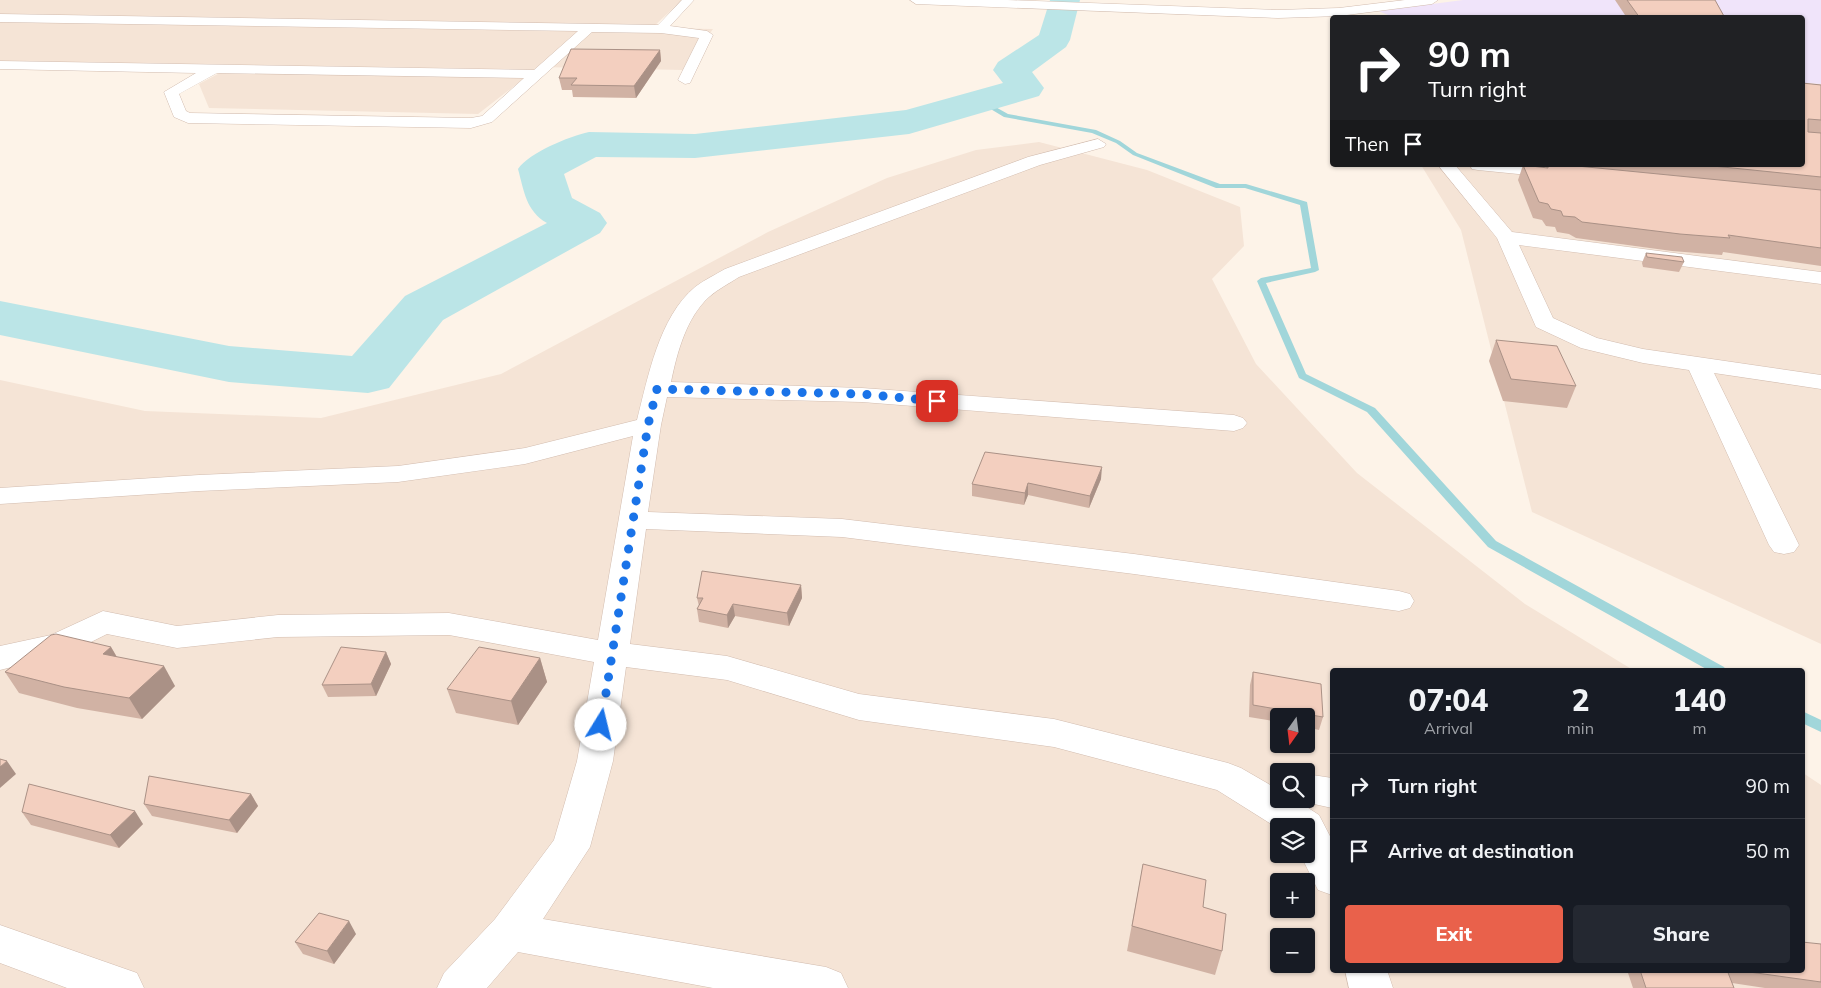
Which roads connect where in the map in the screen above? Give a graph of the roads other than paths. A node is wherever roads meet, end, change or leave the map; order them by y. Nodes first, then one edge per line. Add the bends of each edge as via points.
1 (688, 0) edge
2 (916, 0) edge
3 (1432, 0) edge
4 (1339, 12) junction
5 (1348, 15) edge
6 (0, 18) edge
7 (22, 19) junction
8 (0, 27) edge
9 (590, 27) junction
10 (661, 29) junction
11 (0, 65) edge
12 (214, 69) junction
13 (536, 74) junction
14 (685, 80) dead end
15 (1098, 144) dead end
16 (1448, 167) edge
17 (1498, 167) edge
18 (1576, 175) edge
19 (1506, 237) junction
20 (1821, 278) edge
21 (1698, 364) junction
22 (1821, 382) edge
23 (657, 389) junction
24 (1234, 423) dead end
25 (648, 425) junction
26 (0, 496) edge
27 (633, 520) junction
28 (1784, 545) dead end
29 (1399, 601) dead end
30 (612, 654) junction
31 (0, 658) edge
32 (1228, 778) junction
33 (1270, 784) edge
34 (1315, 790) edge
35 (1330, 793) edge
36 (1319, 843) edge
37 (510, 932) junction
38 (0, 944) edge
39 (1367, 973) edge
40 (122, 988) edge
41 (459, 988) edge
42 (826, 988) edge
43 (1371, 988) edge

1 - 10 street
2 - 4 street via 1278,14
3 - 4 street
4 - 5 street
6 - 7 street
7 - 8 street
7 - 9 street
9 - 10 street
9 - 13 street
10 - 14 street via 707,36
11 - 12 street
12 - 13 street
12 - 13 street via 171,92 180,115 188,118 471,123 486,119
15 - 23 street via 1034,161 732,273 702,292 685,312 666,352
16 - 19 street
17 - 18 street
19 - 20 street
19 - 21 street via 1544,322 1589,344
21 - 22 street
21 - 28 street
23 - 24 street via 862,394
23 - 25 street
25 - 26 street via 525,456 398,474
25 - 27 street
27 - 29 street via 842,528 1144,565
27 - 30 street
30 - 31 street via 449,624 278,626 177,637 103,622 60,644
30 - 32 street via 727,668 859,707 1054,733
30 - 37 street via 595,761 570,847
32 - 33 street
32 - 36 street
34 - 35 street
37 - 41 street
37 - 42 street
38 - 40 street
39 - 43 street

